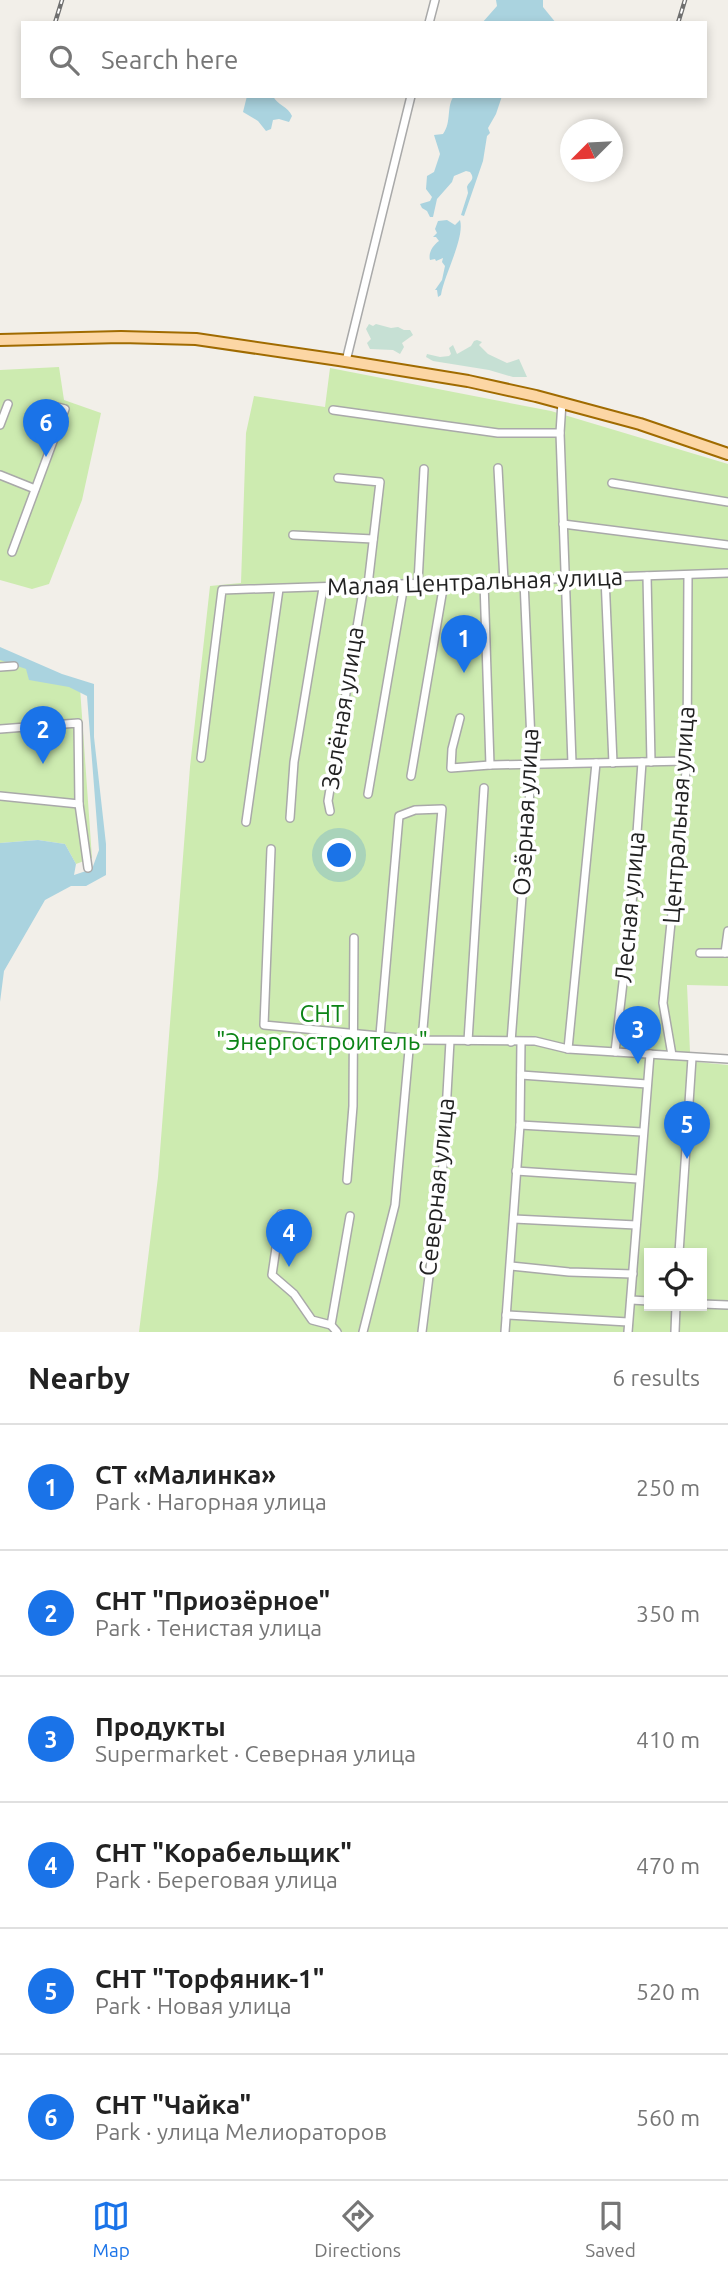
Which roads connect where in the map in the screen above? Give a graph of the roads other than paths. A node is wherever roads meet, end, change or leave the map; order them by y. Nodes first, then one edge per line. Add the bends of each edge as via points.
1 (435, 0) edge
2 (430, 21) edge
3 (411, 98) edge
4 (0, 340) edge
5 (346, 361) junction
6 (562, 402) junction
7 (8, 404) dead end
8 (50, 405) dead end
9 (333, 410) dead end
10 (0, 425) edge
11 (560, 433) junction
12 (728, 454) edge
13 (498, 468) dead end
14 (424, 469) dead end
15 (0, 475) edge
16 (338, 478) dead end
17 (612, 483) dead end
18 (35, 489) junction
19 (728, 502) edge
20 (563, 524) junction
21 (293, 536) dead end
22 (373, 539) junction
23 (728, 545) edge
24 (12, 552) dead end
25 (728, 573) edge
26 (688, 575) junction
27 (647, 576) junction
28 (605, 577) junction
29 (566, 578) junction
30 (524, 581) junction
31 (484, 582) junction
32 (504, 582) junction
33 (418, 583) junction
34 (444, 583) junction
35 (404, 584) junction
36 (368, 585) junction
37 (323, 588) junction
38 (279, 589) junction
39 (14, 666) dead end
40 (0, 667) edge
41 (460, 718) dead end
42 (0, 729) edge
43 (201, 758) dead end
44 (687, 761) junction
45 (613, 762) junction
46 (642, 762) junction
47 (651, 762) junction
48 (572, 763) junction
49 (596, 763) junction
50 (532, 764) junction
51 (490, 765) junction
52 (411, 776) dead end
53 (484, 788) dead end
54 (368, 794) dead end
55 (0, 796) edge
56 (79, 804) junction
57 (330, 811) dead end
58 (290, 818) dead end
59 (246, 822) dead end
60 (271, 849) dead end
61 (88, 868) dead end
62 (728, 931) edge
63 (354, 938) dead end
64 (700, 953) dead end
65 (726, 953) edge
66 (355, 1034) junction
67 (380, 1035) junction
68 (410, 1039) junction
69 (422, 1040) junction
70 (450, 1041) junction
71 (468, 1041) junction
72 (511, 1042) junction
73 (521, 1042) junction
74 (568, 1049) junction
75 (615, 1052) junction
76 (649, 1054) junction
77 (671, 1055) junction
78 (692, 1058) junction
79 (728, 1059) edge
80 (521, 1075) junction
81 (647, 1084) junction
82 (520, 1125) junction
83 (642, 1132) junction
84 (516, 1171) junction
85 (638, 1179) junction
86 (347, 1180) dead end
87 (281, 1214) dead end
88 (350, 1216) dead end
89 (514, 1219) junction
90 (636, 1225) junction
91 (679, 1248) edge
92 (511, 1266) junction
93 (633, 1274) junction
94 (631, 1300) junction
95 (644, 1301) edge
96 (707, 1304) edge
97 (728, 1305) edge
98 (676, 1311) edge
99 (506, 1315) junction
100 (628, 1322) junction
101 (334, 1329) edge
102 (363, 1332) edge
103 (422, 1332) edge
104 (505, 1332) edge
105 (628, 1332) edge
106 (675, 1332) edge

1 - 2 street
3 - 5 street
4 - 5 main road via 195,340
5 - 6 main road
6 - 11 street
6 - 12 main road
7 - 10 street
8 - 18 street via 65,409
9 - 11 street via 498,433
11 - 20 street
13 - 32 street
14 - 33 street
15 - 18 street
16 - 22 street, Зелёная улица via 380,482
17 - 19 street
18 - 24 street
20 - 23 street
20 - 29 street
21 - 22 street
22 - 36 street, Зелёная улица
25 - 26 street, Малая Центральная улица
26 - 27 street, Малая Центральная улица
26 - 44 street, Центральная улица
27 - 28 street, Малая Центральная улица
27 - 47 street
28 - 29 street, Малая Центральная улица
28 - 45 street
29 - 30 street, Малая Центральная улица
29 - 48 street
30 - 32 street, Малая Центральная улица
30 - 50 street, Озёрная улица
31 - 32 street, Малая Центральная улица
31 - 34 street, Малая Центральная улица
31 - 51 street
33 - 34 street, Малая Центральная улица
33 - 35 street, Малая Центральная улица
34 - 52 street
35 - 36 street, Малая Центральная улица
35 - 54 street
36 - 37 street, Малая Центральная улица
36 - 57 street, Зелёная улица via 360,604
37 - 38 street, Малая Центральная улица
37 - 58 street via 294,762
38 - 43 street, Малая Центральная улица via 222,590
38 - 59 street
39 - 40 street
41 - 51 street via 451,768
42 - 56 street via 78,723
44 - 47 street
44 - 77 street, Центральная улица via 663,1003
45 - 46 street
45 - 49 street
46 - 47 street
46 - 75 street, Лесная улица
48 - 49 street
48 - 50 street
49 - 74 street
50 - 51 street
50 - 72 street, Озёрная улица
53 - 71 street
55 - 56 street
56 - 61 street
60 - 66 street via 264,1025
62 - 65 street
63 - 66 street
64 - 65 street
66 - 67 street
66 - 86 street
67 - 68 street
67 - 69 street via 399,816 442,809
68 - 69 street
68 - 102 street via 395,1205
69 - 70 street
70 - 71 street
70 - 103 street, Северная улица via 443,1165
71 - 72 street
72 - 73 street
73 - 74 street
73 - 80 street
74 - 75 street
75 - 76 street
76 - 77 street
76 - 81 street
77 - 78 street
78 - 79 street
78 - 91 street
80 - 81 street
80 - 82 street
81 - 83 street
82 - 83 street
82 - 84 street
83 - 85 street
84 - 85 street
84 - 89 street
85 - 90 street
87 - 101 street via 272,1275 294,1294 312,1320
88 - 101 street
89 - 90 street
89 - 92 street
90 - 93 street
92 - 93 street
92 - 99 street
93 - 94 street
94 - 95 street
94 - 100 street
96 - 97 street
98 - 106 street
99 - 100 street
99 - 104 street
100 - 105 street

